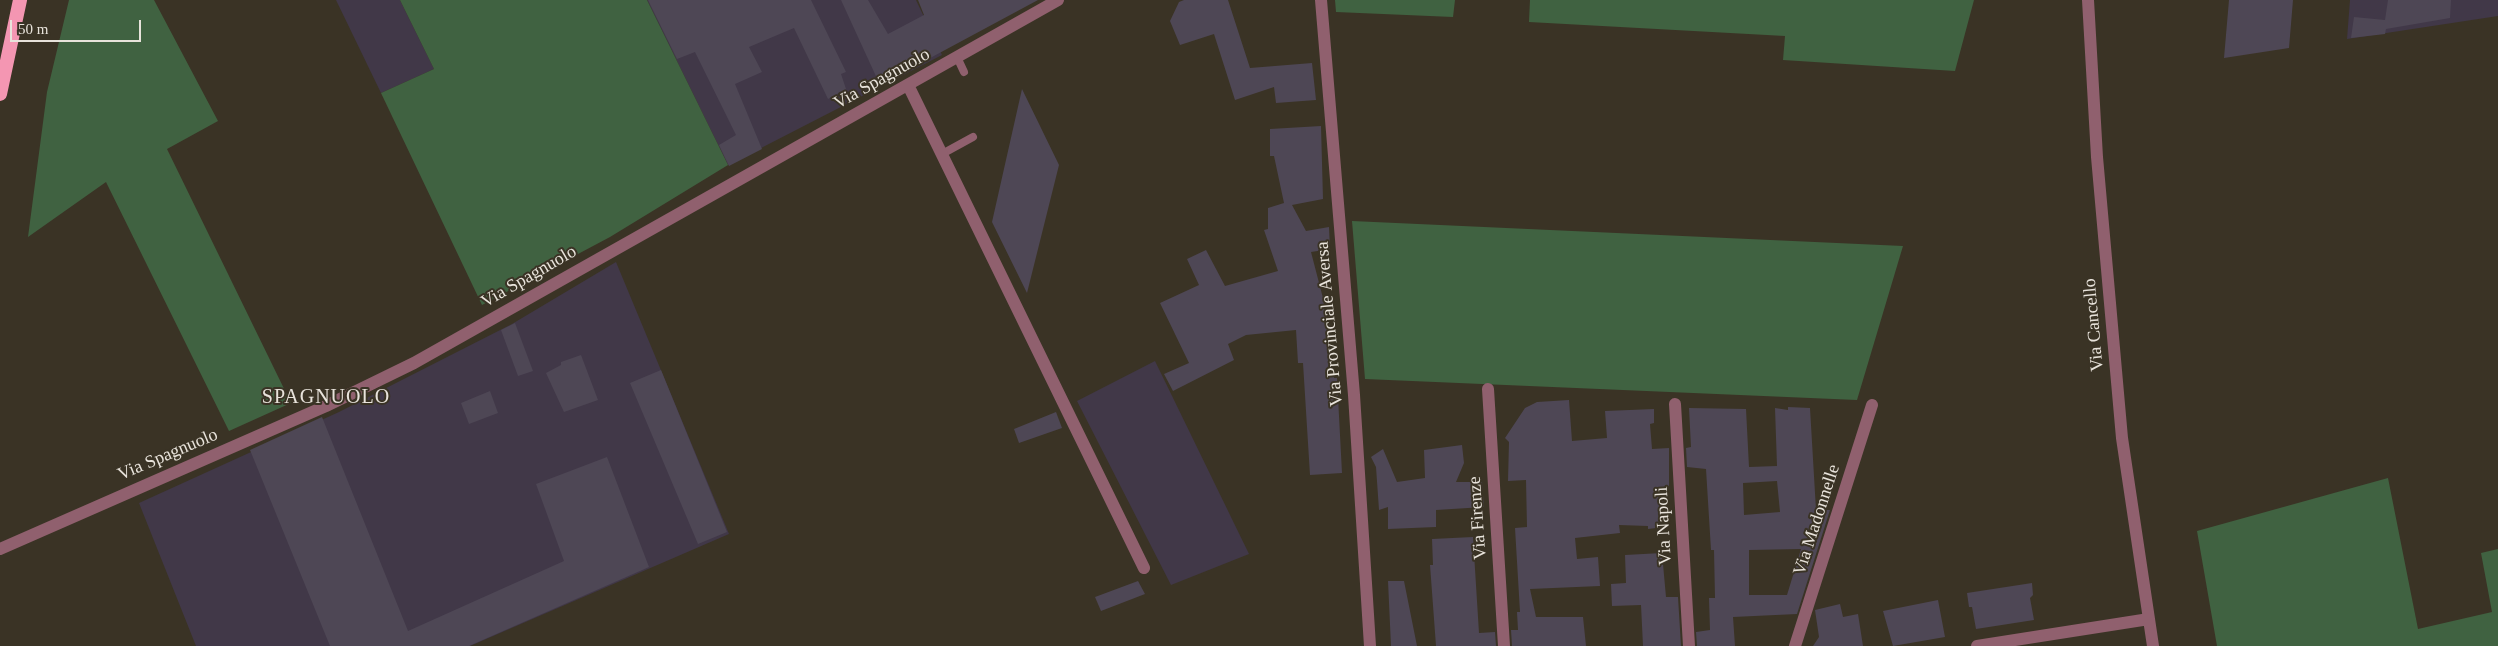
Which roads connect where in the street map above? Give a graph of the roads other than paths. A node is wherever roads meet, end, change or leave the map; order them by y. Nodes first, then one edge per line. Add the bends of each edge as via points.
1 (20, 0) edge
2 (1058, 0) edge
3 (1322, 0) edge
4 (2088, 0) edge
5 (957, 57) junction
6 (964, 72) dead end
7 (908, 85) junction
8 (0, 94) edge
9 (974, 137) dead end
10 (942, 154) junction
11 (1488, 388) dead end
12 (1675, 404) dead end
13 (1872, 405) dead end
14 (0, 549) edge
15 (1144, 568) dead end
16 (2149, 620) junction
17 (1370, 646) edge
18 (1504, 646) edge
19 (1689, 646) edge
20 (1795, 646) edge
21 (1977, 646) edge
22 (2153, 646) edge

1 - 8 highway
2 - 5 street, Via Spagnuolo
3 - 17 street, Via Provinciale Aversa via 1354,395
4 - 16 street, Via Cancello via 2097,157 2122,438
5 - 6 lane
5 - 7 street, Via Spagnuolo
7 - 10 street
7 - 14 street, Via Spagnuolo via 414,363 326,406
9 - 10 lane
10 - 15 street
11 - 18 street, Via Firenze
12 - 19 street, Via Napoli
13 - 20 street, Via Madonnelle
16 - 21 street
16 - 22 street, Via Cancello

